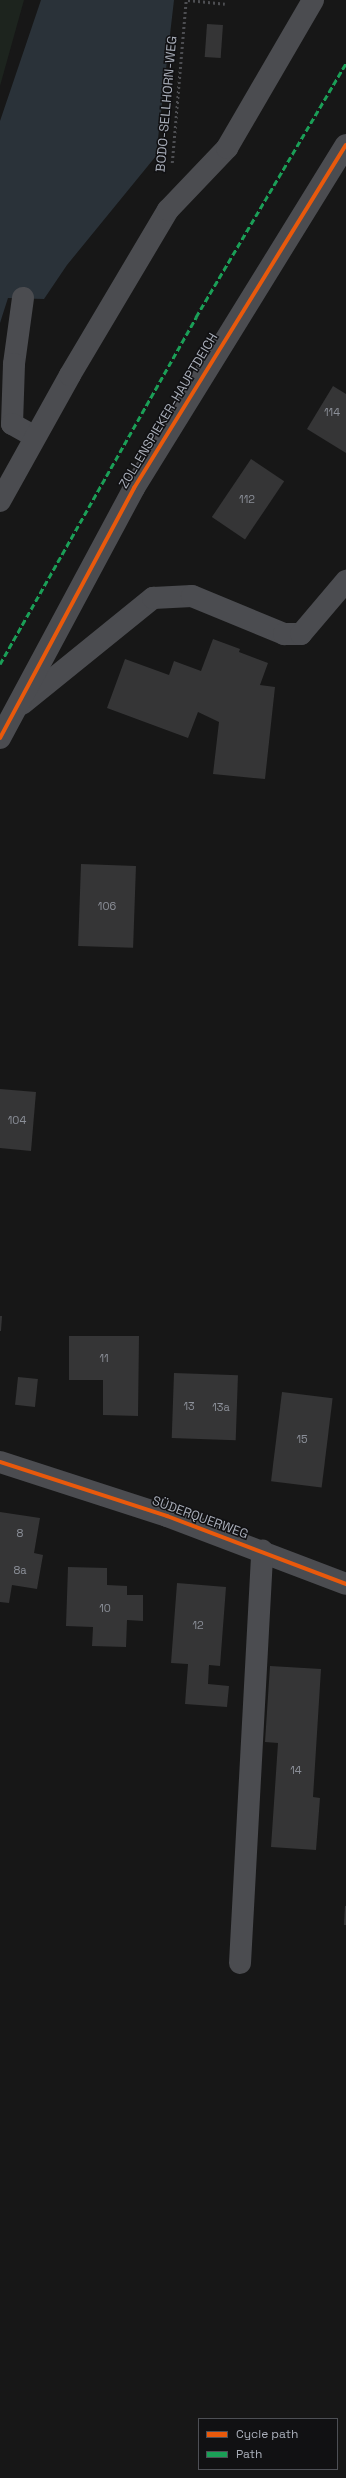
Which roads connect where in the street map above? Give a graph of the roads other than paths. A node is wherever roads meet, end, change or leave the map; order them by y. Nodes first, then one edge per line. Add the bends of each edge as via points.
1 (313, 0) edge
2 (346, 145) edge
3 (23, 298) dead end
4 (35, 437) junction
5 (0, 501) edge
6 (346, 581) edge
7 (15, 710) junction
8 (0, 738) edge
9 (0, 1462) edge
10 (262, 1552) junction
11 (346, 1584) edge
12 (240, 1964) dead end

1 - 4 street via 227,148 168,210
2 - 7 street, ZOLLENSPIEKER-HAUPTDEICH via 134,488
3 - 4 street via 14,364 12,424
4 - 5 street
6 - 7 street via 301,634 284,634 192,596 153,598
7 - 8 street, ZOLLENSPIEKER-HAUPTDEICH
9 - 10 street, SÜDERQUERWEG via 167,1516
10 - 11 street, SÜDERQUERWEG
10 - 12 street

